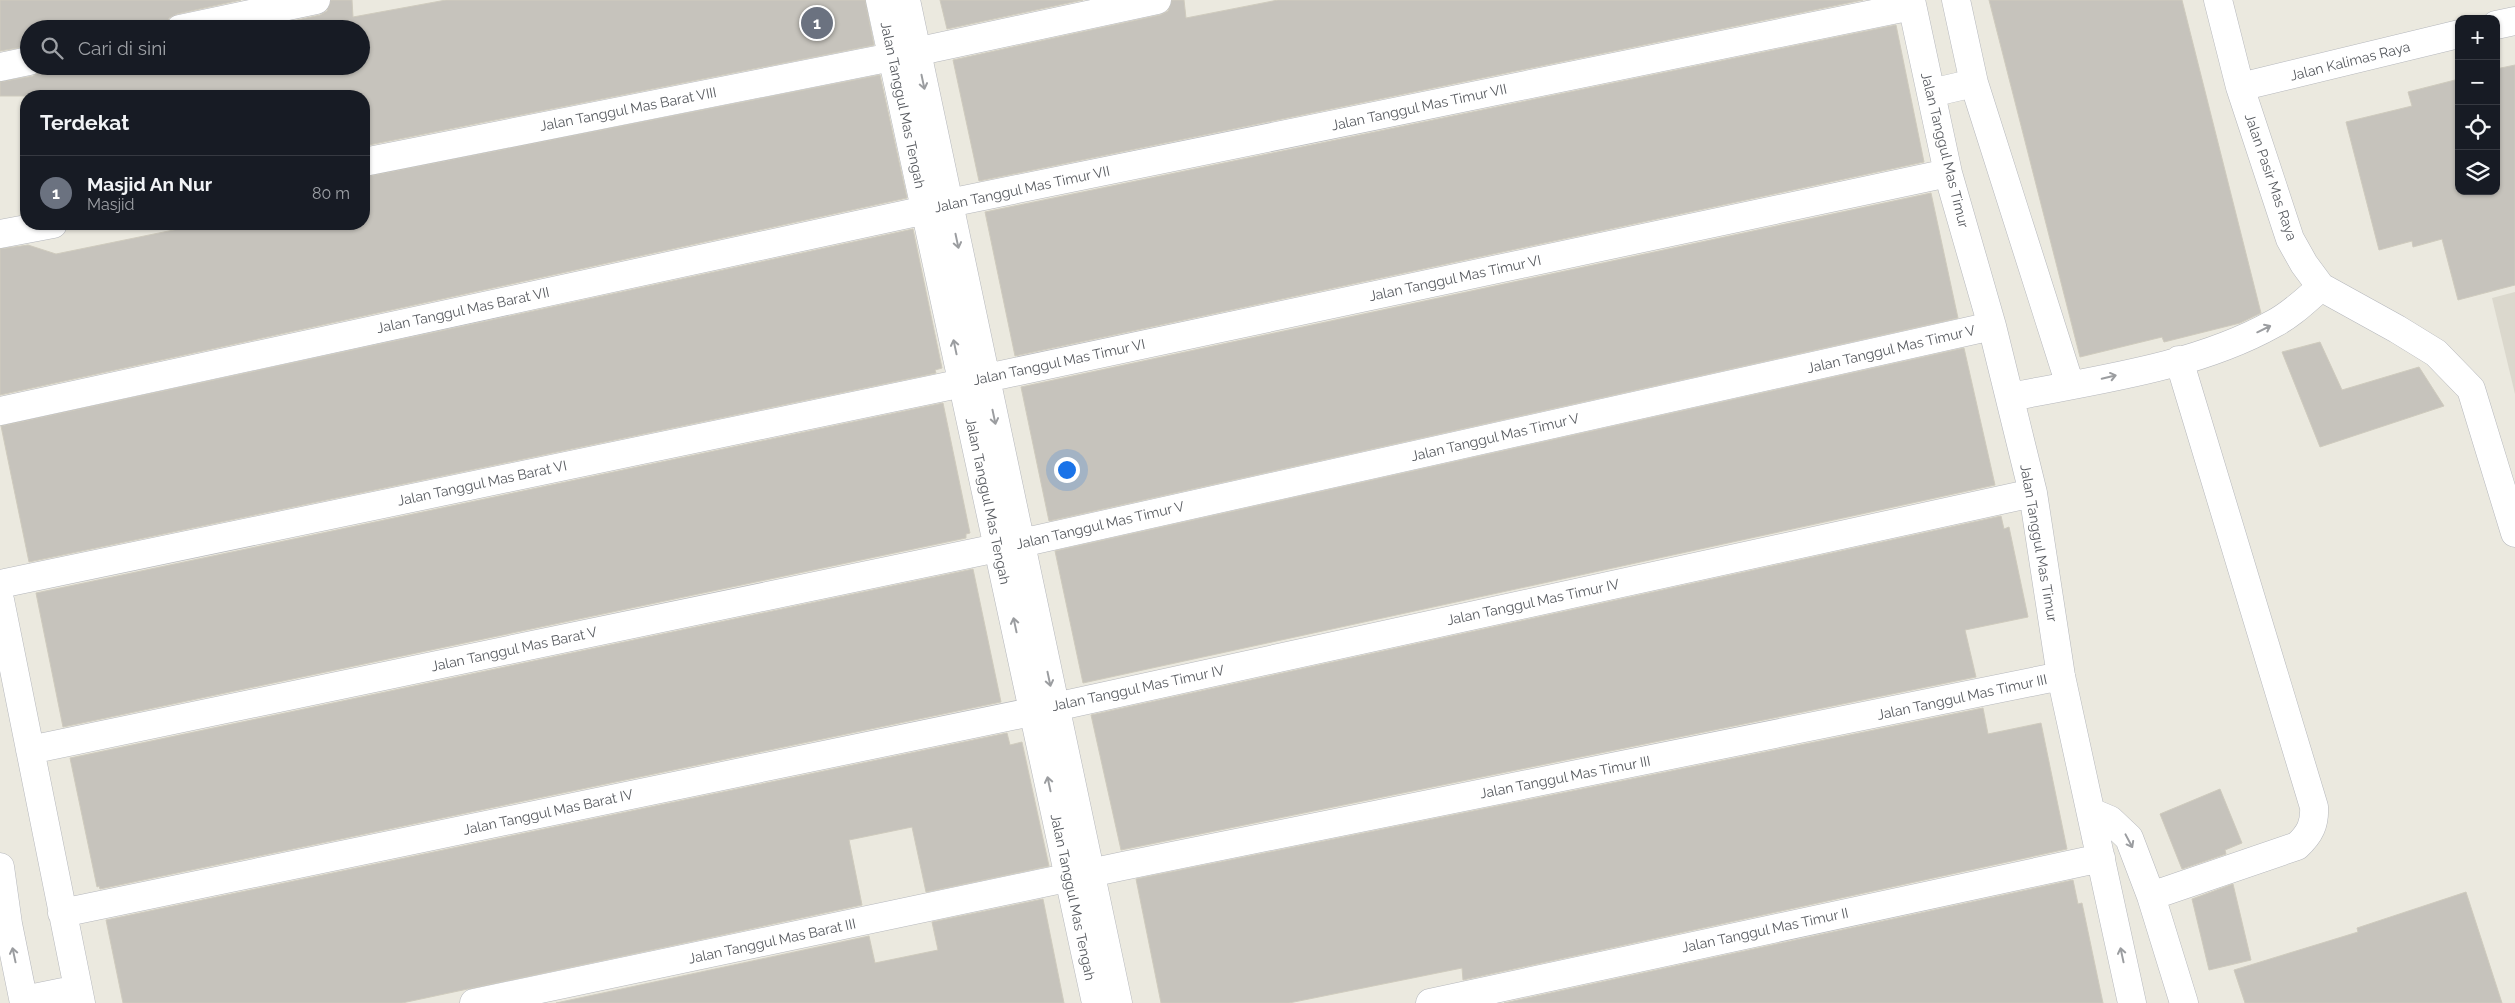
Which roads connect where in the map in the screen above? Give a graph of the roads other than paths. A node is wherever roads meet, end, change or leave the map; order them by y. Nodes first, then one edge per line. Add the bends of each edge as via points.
1 (316, 0) edge
2 (880, 0) edge
3 (906, 0) edge
4 (1157, 0) edge
5 (1956, 0) edge
6 (2218, 0) edge
7 (1911, 3) edge
8 (222, 20) edge
9 (2515, 21) edge
10 (2500, 24) edge
11 (2455, 35) edge
12 (904, 54) junction
13 (20, 63) edge
14 (0, 67) edge
15 (1974, 83) junction
16 (2240, 87) junction
17 (1931, 93) junction
18 (370, 161) edge
19 (1948, 173) junction
20 (938, 206) junction
21 (21, 230) edge
22 (0, 234) edge
23 (2321, 287) junction
24 (1992, 326) junction
25 (2179, 360) junction
26 (975, 380) junction
27 (2070, 385) junction
28 (2010, 397) junction
29 (0, 412) edge
30 (2033, 493) junction
31 (2515, 533) edge
32 (1010, 545) junction
33 (0, 584) edge
34 (0, 600) edge
35 (2061, 676) junction
36 (1044, 709) junction
37 (30, 750) junction
38 (2091, 812) junction
39 (2101, 858) junction
40 (0, 867) edge
41 (1080, 876) junction
42 (2150, 896) junction
43 (62, 913) junction
44 (79, 996) edge
45 (24, 1002) edge
46 (474, 1003) edge
47 (1096, 1003) edge
48 (1118, 1003) edge
49 (1430, 1003) edge
50 (2132, 1003) edge
51 (2184, 1003) edge

1 - 8 street
2 - 12 street, Jalan Tanggul Mas Tengah
3 - 12 street, Jalan Tanggul Mas Tengah
4 - 12 street, Jalan Tanggul Mas Barat VIII
5 - 15 street
6 - 16 street, Jalan Pasir Mas Raya
7 - 17 street, Jalan Tanggul Mas Timur
7 - 20 street, Jalan Tanggul Mas Timur VII
9 - 10 street
11 - 16 street, Jalan Kalimas Raya
12 - 18 street, Jalan Tanggul Mas Barat VIII
12 - 20 street, Jalan Tanggul Mas Tengah
13 - 14 street
15 - 17 street
15 - 27 street
16 - 23 street, Jalan Pasir Mas Raya via 2290,239
17 - 19 street, Jalan Tanggul Mas Timur
19 - 24 street, Jalan Tanggul Mas Timur
19 - 26 street, Jalan Tanggul Mas Timur VI
20 - 26 street, Jalan Tanggul Mas Tengah
20 - 29 street, Jalan Tanggul Mas Barat VII
21 - 22 street
25 -> 23 street via 2234,344 2274,324
23 - 31 street, Jalan Pasir Mas Raya via 2436,353 2471,389
24 - 28 street, Jalan Tanggul Mas Timur
24 - 32 street, Jalan Tanggul Mas Timur V
27 -> 25 street
25 - 42 street via 2314,807 2314,820 2308,836 2297,846
26 - 32 street, Jalan Tanggul Mas Tengah
26 - 33 street, Jalan Tanggul Mas Barat VI
27 - 28 street
28 - 30 street, Jalan Tanggul Mas Timur
30 - 35 street, Jalan Tanggul Mas Timur
30 - 36 street, Jalan Tanggul Mas Timur IV
32 - 36 street, Jalan Tanggul Mas Tengah
32 - 37 street, Jalan Tanggul Mas Barat V
34 - 37 street
35 - 38 street, Jalan Tanggul Mas Timur
35 - 41 street, Jalan Tanggul Mas Timur III
36 - 41 street, Jalan Tanggul Mas Tengah
36 - 43 street, Jalan Tanggul Mas Barat IV
37 - 43 street
38 - 39 street, Jalan Tanggul Mas Timur
38 -> 42 street via 2110,820 2129,838
39 - 49 street, Jalan Tanggul Mas Timur II
50 -> 39 street, Jalan Tanggul Mas Timur
45 -> 40 street
41 - 46 street, Jalan Tanggul Mas Barat III
41 - 47 street, Jalan Tanggul Mas Tengah
41 - 48 street, Jalan Tanggul Mas Tengah
42 - 51 street
43 - 44 street
44 - 45 street

